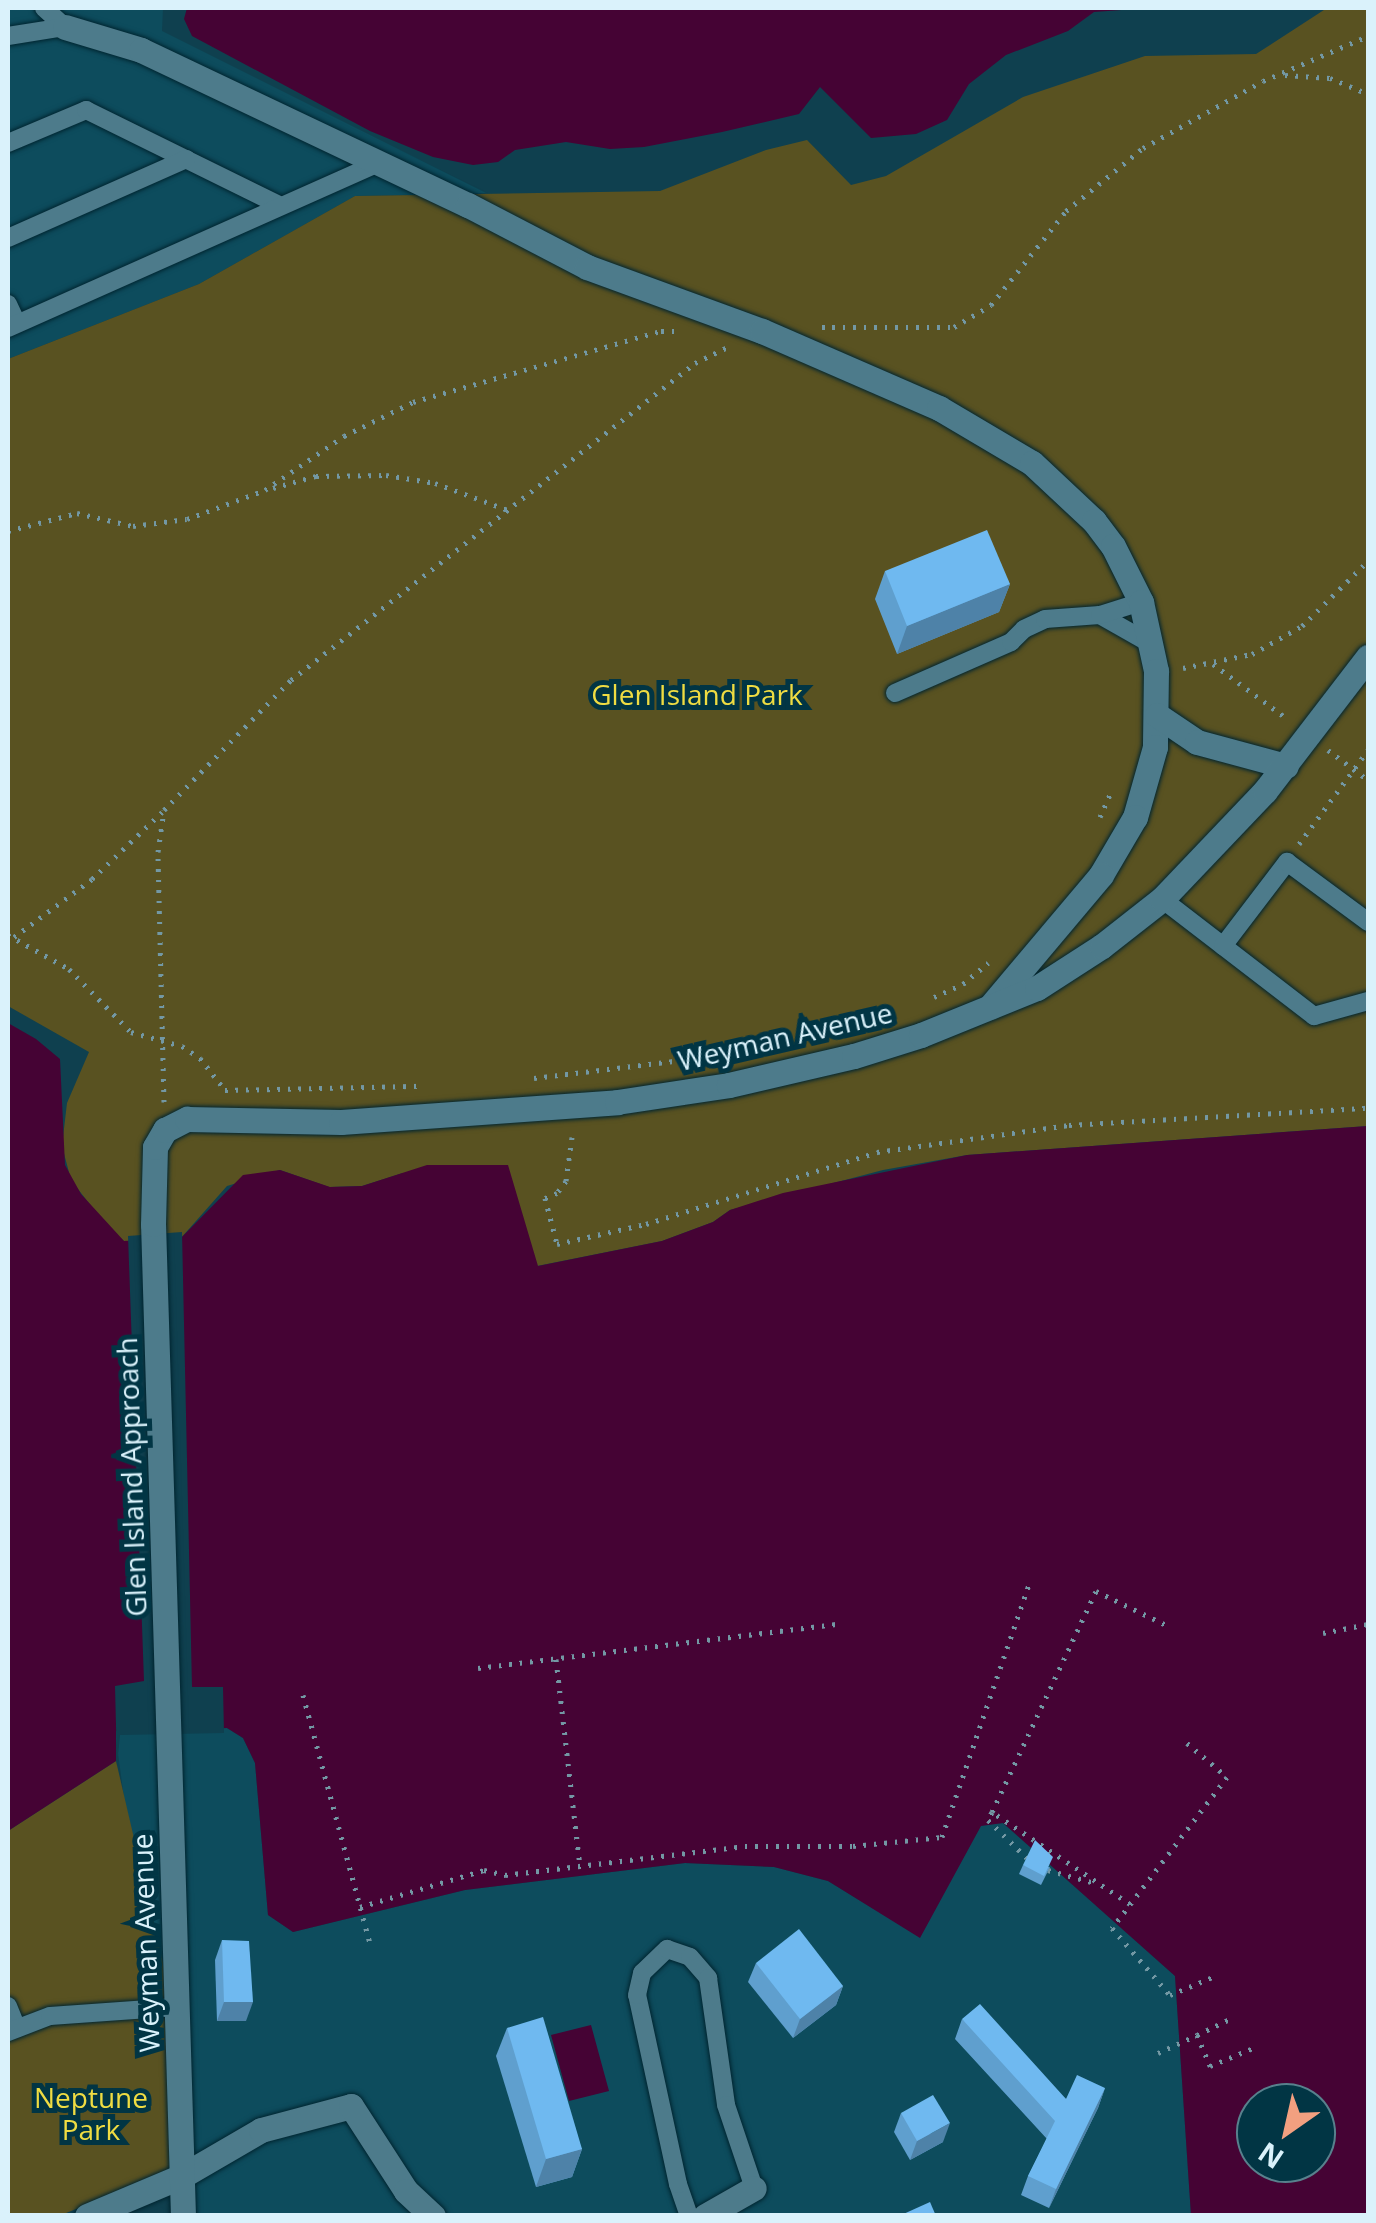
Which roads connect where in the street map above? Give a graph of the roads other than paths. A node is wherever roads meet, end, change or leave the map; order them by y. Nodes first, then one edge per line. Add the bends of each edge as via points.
1 (44, 8) edge
2 (66, 27) junction
3 (8, 36) edge
4 (8, 142) edge
5 (186, 159) junction
6 (378, 162) junction
7 (281, 206) junction
8 (8, 238) edge
9 (8, 304) edge
10 (12, 326) edge
11 (1142, 602) junction
12 (1100, 615) junction
13 (1151, 644) junction
14 (1368, 656) edge
15 (895, 693) dead end
16 (1158, 715) junction
17 (1286, 766) junction
18 (1162, 899) junction
19 (1368, 922) edge
20 (1223, 946) junction
21 (1368, 1000) edge
22 (990, 1007) junction
23 (153, 1224) joint
24 (168, 1730) joint
25 (8, 2006) edge
26 (177, 2007) junction
27 (12, 2030) edge
28 (182, 2176) junction
29 (754, 2188) joint
30 (87, 2216) edge
31 (183, 2216) edge
32 (432, 2216) edge
33 (690, 2216) edge
34 (705, 2216) edge

1 - 2 lane
2 - 3 lane
2 - 6 street via 141,50
4 - 5 lane via 86,110
5 - 7 lane
5 - 8 lane
6 - 7 lane
6 - 11 street via 587,268 762,331 939,408 1032,463 1094,521
7 - 10 lane
9 - 10 lane
11 - 12 lane
11 - 13 street
12 - 13 lane
12 - 15 lane via 1046,619 1011,642
13 - 16 street
14 - 17 street, Weyman Avenue
16 - 17 street via 1196,742
16 - 22 street via 1146,789 1126,834 1074,911
17 - 18 street, Weyman Avenue
18 - 20 lane
18 - 22 street, Weyman Avenue via 1069,968
19 - 20 lane via 1287,862
20 - 21 lane via 1314,1016
22 - 23 street, Weyman Avenue via 854,1056 730,1085 470,1116 187,1119 166,1130 155,1147
23 - 24 street, Glen Island Approach
24 - 26 street, Weyman Avenue
25 - 27 lane
26 - 27 lane via 50,2016
26 - 28 street, Weyman Avenue
28 - 30 street
28 - 31 street, Weyman Avenue
28 - 32 street via 261,2130 351,2106 406,2190
29 - 33 lane via 726,2105 708,1978 690,1957 667,1948 642,1973 637,1995
29 - 34 street

